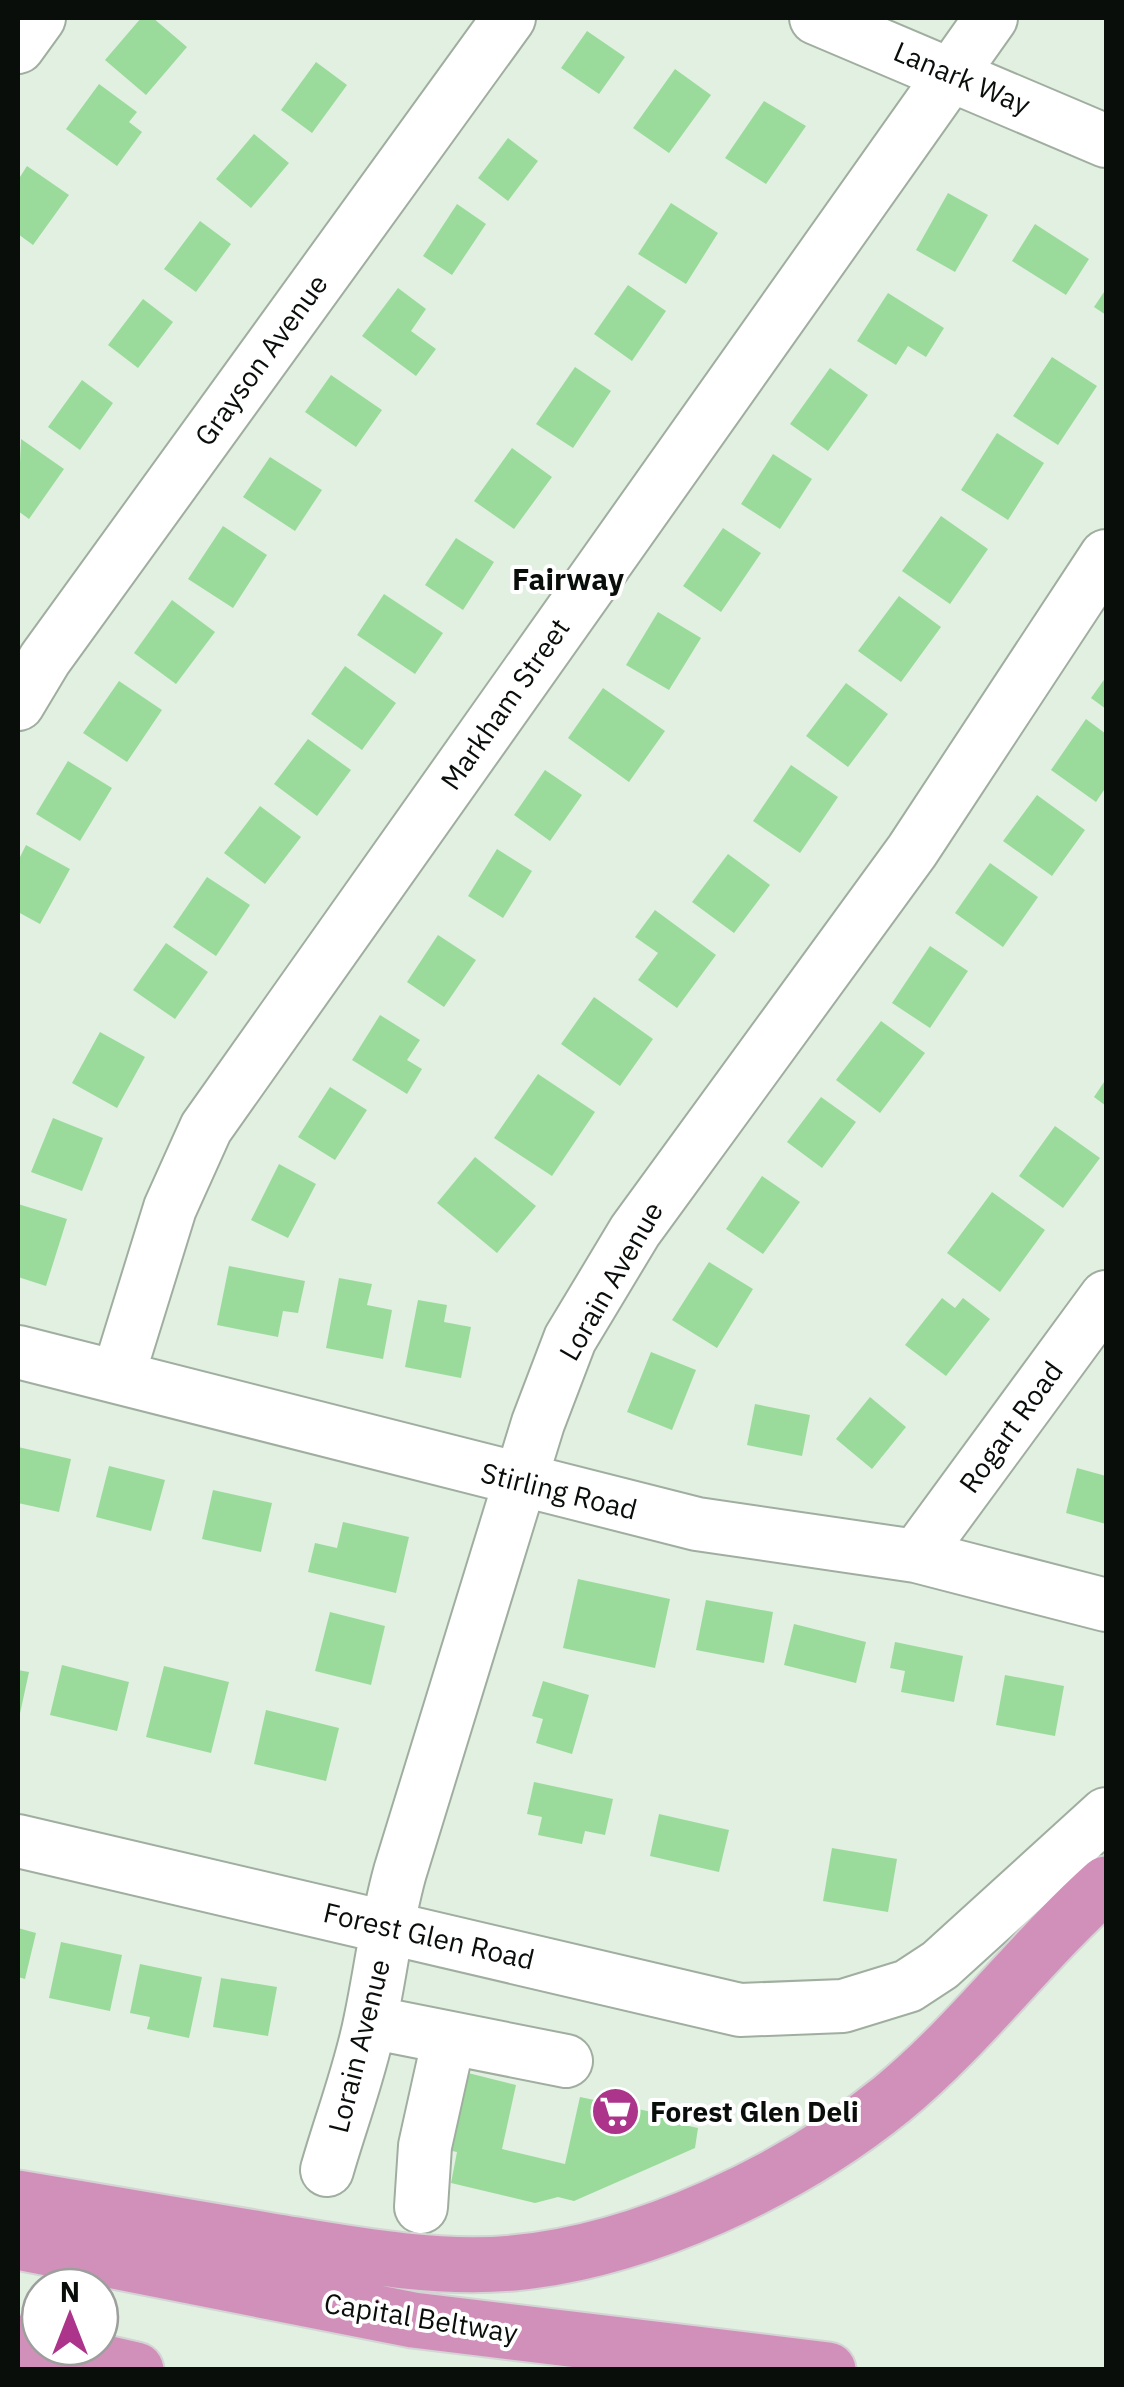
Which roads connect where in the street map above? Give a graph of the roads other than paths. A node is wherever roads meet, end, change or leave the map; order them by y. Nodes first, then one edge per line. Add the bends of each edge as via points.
1 (39, 18) edge
2 (509, 18) edge
3 (816, 18) edge
4 (991, 18) edge
5 (18, 47) edge
6 (953, 74) junction
7 (1106, 141) edge
8 (1106, 556) edge
9 (18, 704) edge
10 (1106, 1297) edge
11 (18, 1352) edge
12 (118, 1376) junction
13 (522, 1483) junction
14 (916, 1556) junction
15 (1106, 1605) edge
16 (1106, 1814) edge
17 (18, 1841) edge
18 (1106, 1884) edge
19 (385, 1925) junction
20 (370, 2022) junction
21 (449, 2038) junction
22 (566, 2061) dead end
23 (327, 2170) dead end
24 (18, 2198) edge
25 (421, 2207) dead end
26 (18, 2242) edge
27 (18, 2346) edge
28 (80, 2370) edge
29 (136, 2370) edge
30 (828, 2370) edge

1 - 5 street
2 - 9 street, Grayson Avenue
3 - 6 street, Lanark Way
4 - 6 street, Markham Street
6 - 7 street, Lanark Way
6 - 12 street, Markham Street via 206,1128 170,1208
8 - 13 street, Lorain Avenue via 912,851 634,1231 570,1339
10 - 14 street, Rogart Road
11 - 12 street, Stirling Road
12 - 13 street, Stirling Road
13 - 14 street, Stirling Road via 697,1524
13 - 19 street, Lorain Avenue
14 - 15 street, Stirling Road
16 - 19 street, Forest Glen Road via 940,1965 908,1986 843,2006 740,2010
17 - 19 street, Forest Glen Road
18 - 24 highway via 894,2097 826,2148 669,2224 588,2248 514,2263 431,2264
19 - 20 street, Lorain Avenue
20 - 21 street
20 - 23 street, Lorain Avenue
21 - 22 street
21 - 25 street via 425,2146
26 - 30 highway, Capital Beltway via 413,2320
27 - 28 highway
27 - 29 highway

